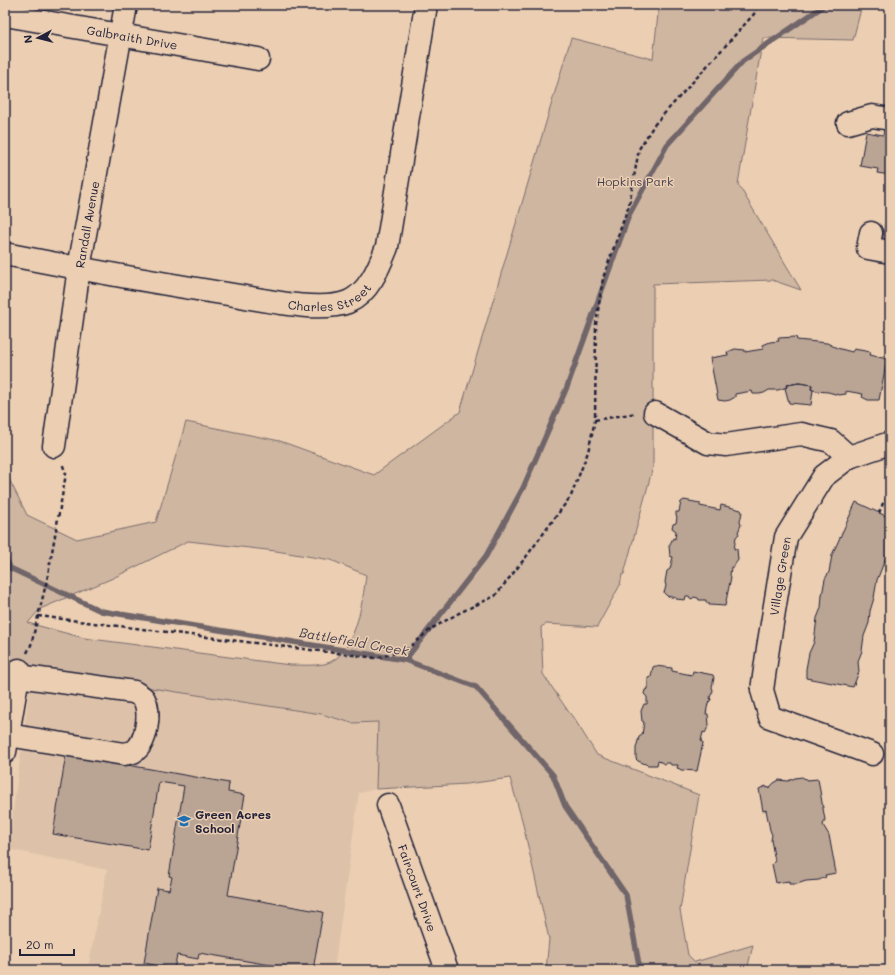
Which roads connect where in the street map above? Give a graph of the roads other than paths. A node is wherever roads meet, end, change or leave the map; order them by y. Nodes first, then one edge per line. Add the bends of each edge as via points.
1 (126, 5) edge
2 (426, 5) edge
3 (5, 15) edge
4 (120, 36) junction
5 (258, 59) dead end
6 (890, 119) edge
7 (848, 123) dead end
8 (871, 233) dead end
9 (890, 252) edge
10 (5, 254) edge
11 (79, 268) junction
12 (655, 414) road end
13 (890, 443) edge
14 (54, 446) road end
15 (849, 458) junction
16 (6, 744) edge
17 (872, 754) dead end
18 (388, 805) dead end
19 (447, 970) edge

1 - 4 street, Randall Avenue
2 - 11 street, Charles Street via 387,247 366,289 348,302 325,307 185,287
3 - 4 street, Galbraith Drive
4 - 5 street, Galbraith Drive
4 - 11 street, Randall Avenue
6 - 7 street via 872,116
8 - 9 street via 868,248
10 - 11 street, Charles Street
11 - 14 street, Randall Avenue
12 - 15 street via 708,443 726,445 801,434 831,441
13 - 15 street, Village Green
15 - 17 street, Village Green via 824,476 786,537 762,690 770,717
16 - 16 street via 19,673 134,692 143,698 146,705 148,721 145,734 133,752 124,754
18 - 19 street, Faircourt Drive

